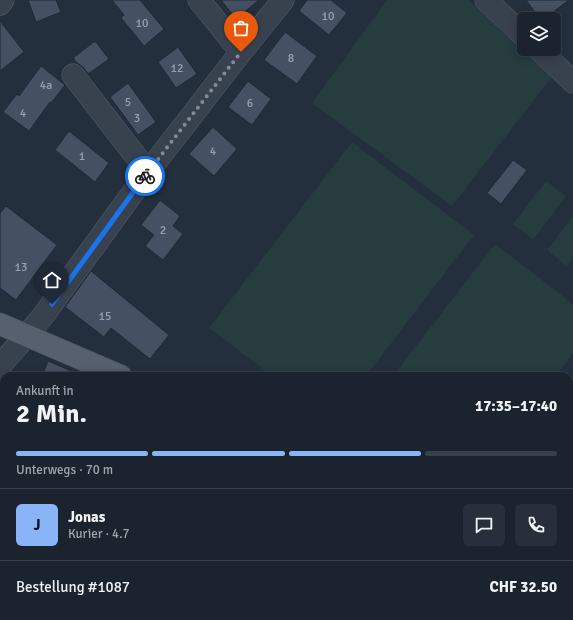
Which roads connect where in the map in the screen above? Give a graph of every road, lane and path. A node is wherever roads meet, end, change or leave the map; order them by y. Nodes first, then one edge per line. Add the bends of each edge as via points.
1 (199, 0) edge
2 (283, 0) edge
3 (486, 0) edge
4 (517, 29) edge
5 (241, 52) junction
6 (545, 56) edge
7 (73, 74) dead end
8 (573, 82) edge
9 (148, 172) junction
10 (0, 324) edge
11 (26, 335) junction
12 (0, 366) edge
13 (112, 372) edge

1 - 5 street
2 - 5 street
3 - 4 street
5 - 9 street
6 - 8 street
7 - 9 street
9 - 11 street via 43,316
10 - 11 main road
11 - 12 street
11 - 13 main road

